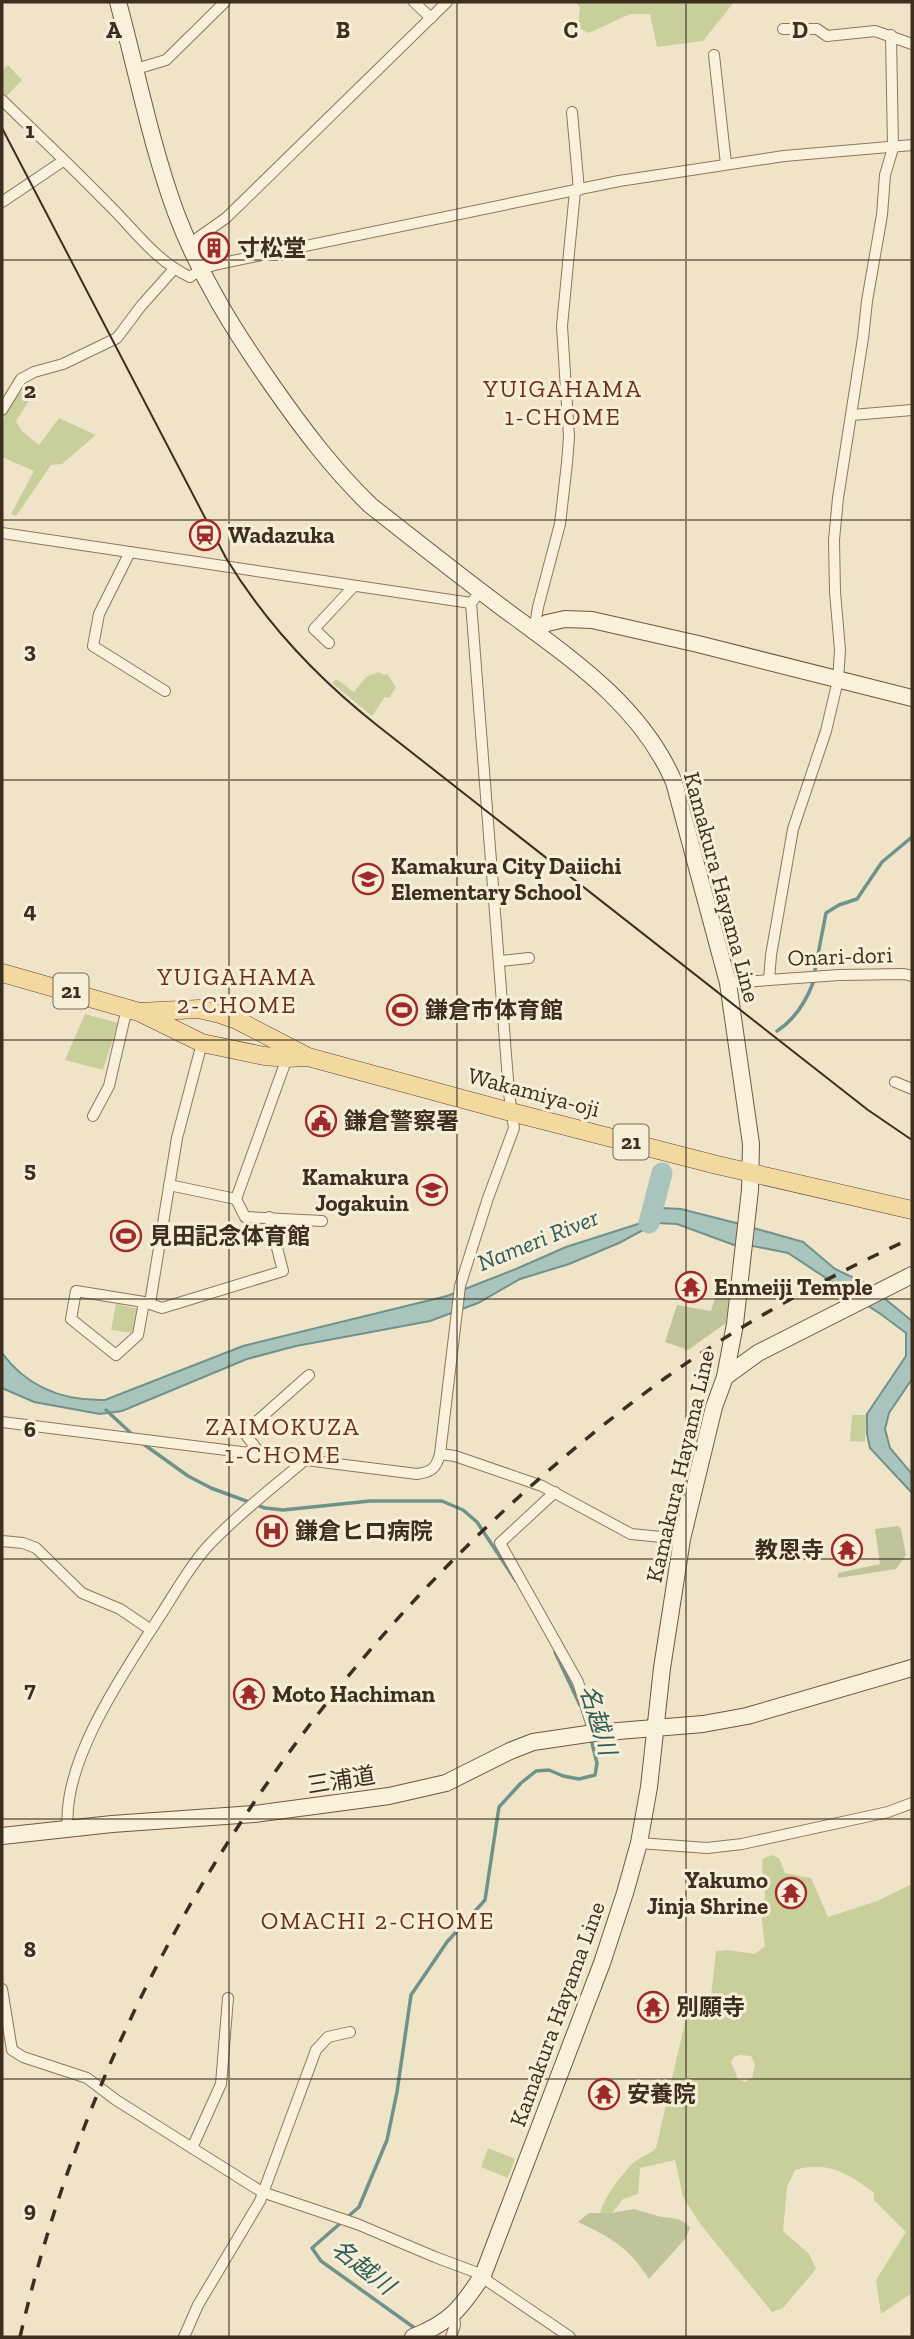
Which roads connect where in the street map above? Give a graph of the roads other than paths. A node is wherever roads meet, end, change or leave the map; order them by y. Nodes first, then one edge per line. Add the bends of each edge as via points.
1 (118, 2) edge
2 (225, 2) edge
3 (414, 2) edge
4 (447, 2) edge
5 (431, 18) junction
6 (783, 29) dead end
7 (891, 35) junction
8 (912, 44) edge
9 (714, 55) dead end
10 (136, 69) junction
11 (2, 100) edge
12 (572, 112) dead end
13 (912, 145) edge
14 (893, 148) junction
15 (63, 161) junction
16 (726, 164) junction
17 (577, 190) junction
18 (2, 202) edge
19 (189, 244) junction
20 (174, 269) junction
21 (201, 270) junction
22 (2, 410) edge
23 (912, 410) edge
24 (852, 415) junction
25 (2, 533) edge
26 (130, 552) junction
27 (354, 586) junction
28 (476, 597) junction
29 (534, 631) junction
30 (329, 643) dead end
31 (838, 680) junction
32 (165, 691) dead end
33 (912, 698) edge
34 (529, 958) dead end
35 (500, 961) junction
36 (2, 973) edge
37 (912, 976) edge
38 (769, 980) junction
39 (728, 983) junction
40 (133, 1010) junction
41 (202, 1043) junction
42 (308, 1056) junction
43 (287, 1058) junction
44 (895, 1082) dead end
45 (912, 1089) edge
46 (511, 1112) junction
47 (93, 1116) dead end
48 (751, 1173) junction
49 (169, 1185) junction
50 (236, 1199) junction
51 (912, 1210) edge
52 (269, 1217) junction
53 (322, 1221) dead end
54 (912, 1275) edge
55 (147, 1302) junction
56 (309, 1375) dead end
57 (725, 1377) junction
58 (5, 1422) edge
59 (2, 1436) edge
60 (440, 1454) junction
61 (262, 1456) junction
62 (304, 1461) junction
63 (555, 1492) junction
64 (682, 1539) junction
65 (2, 1541) edge
66 (151, 1630) junction
67 (912, 1668) edge
68 (655, 1729) junction
69 (589, 1734) junction
70 (912, 1803) edge
71 (68, 1829) junction
72 (2, 1836) edge
73 (639, 1843) junction
74 (2, 1989) edge
75 (228, 1998) dead end
76 (350, 2032) dead end
77 (192, 2148) junction
78 (262, 2192) junction
79 (483, 2275) junction
80 (454, 2315) junction
81 (421, 2334) edge
82 (184, 2337) edge
83 (451, 2337) edge
84 (570, 2337) edge

1 - 10 main road, Kamakura Hayama Line
2 - 10 street via 166,60
3 - 5 street
4 - 5 street
5 - 19 street via 226,218
6 - 7 street via 817,29 827,36 875,31
7 - 8 street
7 - 14 street
9 - 16 street
10 - 19 main road, Kamakura Hayama Line via 166,184
11 - 15 street
12 - 17 street
13 - 14 street
14 - 16 street
14 - 24 street
15 - 18 street
15 - 20 street via 149,250
16 - 17 street
17 - 21 street
17 - 29 street via 562,326 567,463 560,524
19 - 21 main road, Kamakura Hayama Line
20 - 21 street via 190,277
20 - 22 street via 117,338 63,365 21,379
21 - 28 main road, Kamakura Hayama Line via 228,322 340,476
23 - 24 street
24 - 31 street via 834,540
25 - 26 street
26 - 27 street
26 - 32 street via 99,614 93,646
27 - 28 street
27 - 30 street via 314,629
28 - 29 main road, Kamakura Hayama Line
28 - 35 street
29 - 31 main road via 565,619 592,620
29 - 39 main road, Kamakura Hayama Line via 617,699 664,759
31 - 33 main road
31 - 38 street via 819,756 793,829
34 - 35 street
35 - 46 street
36 - 40 main road, Wakamiya-oji / 21
37 - 38 street, Onari-dori
38 - 39 street, Onari-dori
39 - 48 main road, Kamakura Hayama Line
40 - 41 main road, Wakamiya-oji / 21
40 - 42 main road, Wakamiya-oji / 21 via 199,1009 220,1014
40 - 47 street via 109,1086
41 - 43 main road, Wakamiya-oji / 21
41 - 49 street
42 - 43 main road, Wakamiya-oji / 21
42 - 46 main road, Wakamiya-oji / 21
43 - 50 street
44 - 45 street
46 - 48 main road, Wakamiya-oji / 21
46 - 60 street via 514,1128 460,1286
48 - 51 main road, Wakamiya-oji / 21
48 - 57 main road, Kamakura Hayama Line
49 - 50 street
49 - 55 street
50 - 52 street via 245,1217
52 - 53 street
52 - 55 street via 283,1271 162,1308
54 - 57 main road via 758,1353
55 - 55 street via 76,1291 71,1319 116,1355 138,1335
56 - 61 street via 246,1431
57 - 64 main road, Kamakura Hayama Line
58 - 59 street
58 - 61 street
60 - 62 street via 433,1469 417,1474
60 - 63 street
61 - 62 street
62 - 66 street via 207,1547
63 - 64 street via 631,1534
63 - 69 street via 500,1543 578,1682
64 - 68 main road, Kamakura Hayama Line
65 - 66 street via 36,1548 82,1592
66 - 71 street via 107,1702 83,1755 66,1814
67 - 68 main road, 三浦道 via 747,1716
68 - 69 main road, 三浦道
68 - 73 main road, Kamakura Hayama Line
69 - 71 main road, 三浦道 via 533,1742 446,1783 388,1796 254,1814
70 - 73 street via 742,1844 707,1848
71 - 72 main road, 三浦道
73 - 79 main road, Kamakura Hayama Line via 602,1963
74 - 77 street via 12,2050 87,2078
75 - 77 street via 220,2084
76 - 78 street via 328,2037 316,2050
77 - 78 street
78 - 79 street
78 - 82 street
79 - 80 main road, Kamakura Hayama Line
79 - 84 street
80 - 81 main road, Kamakura Hayama Line
80 - 83 street

